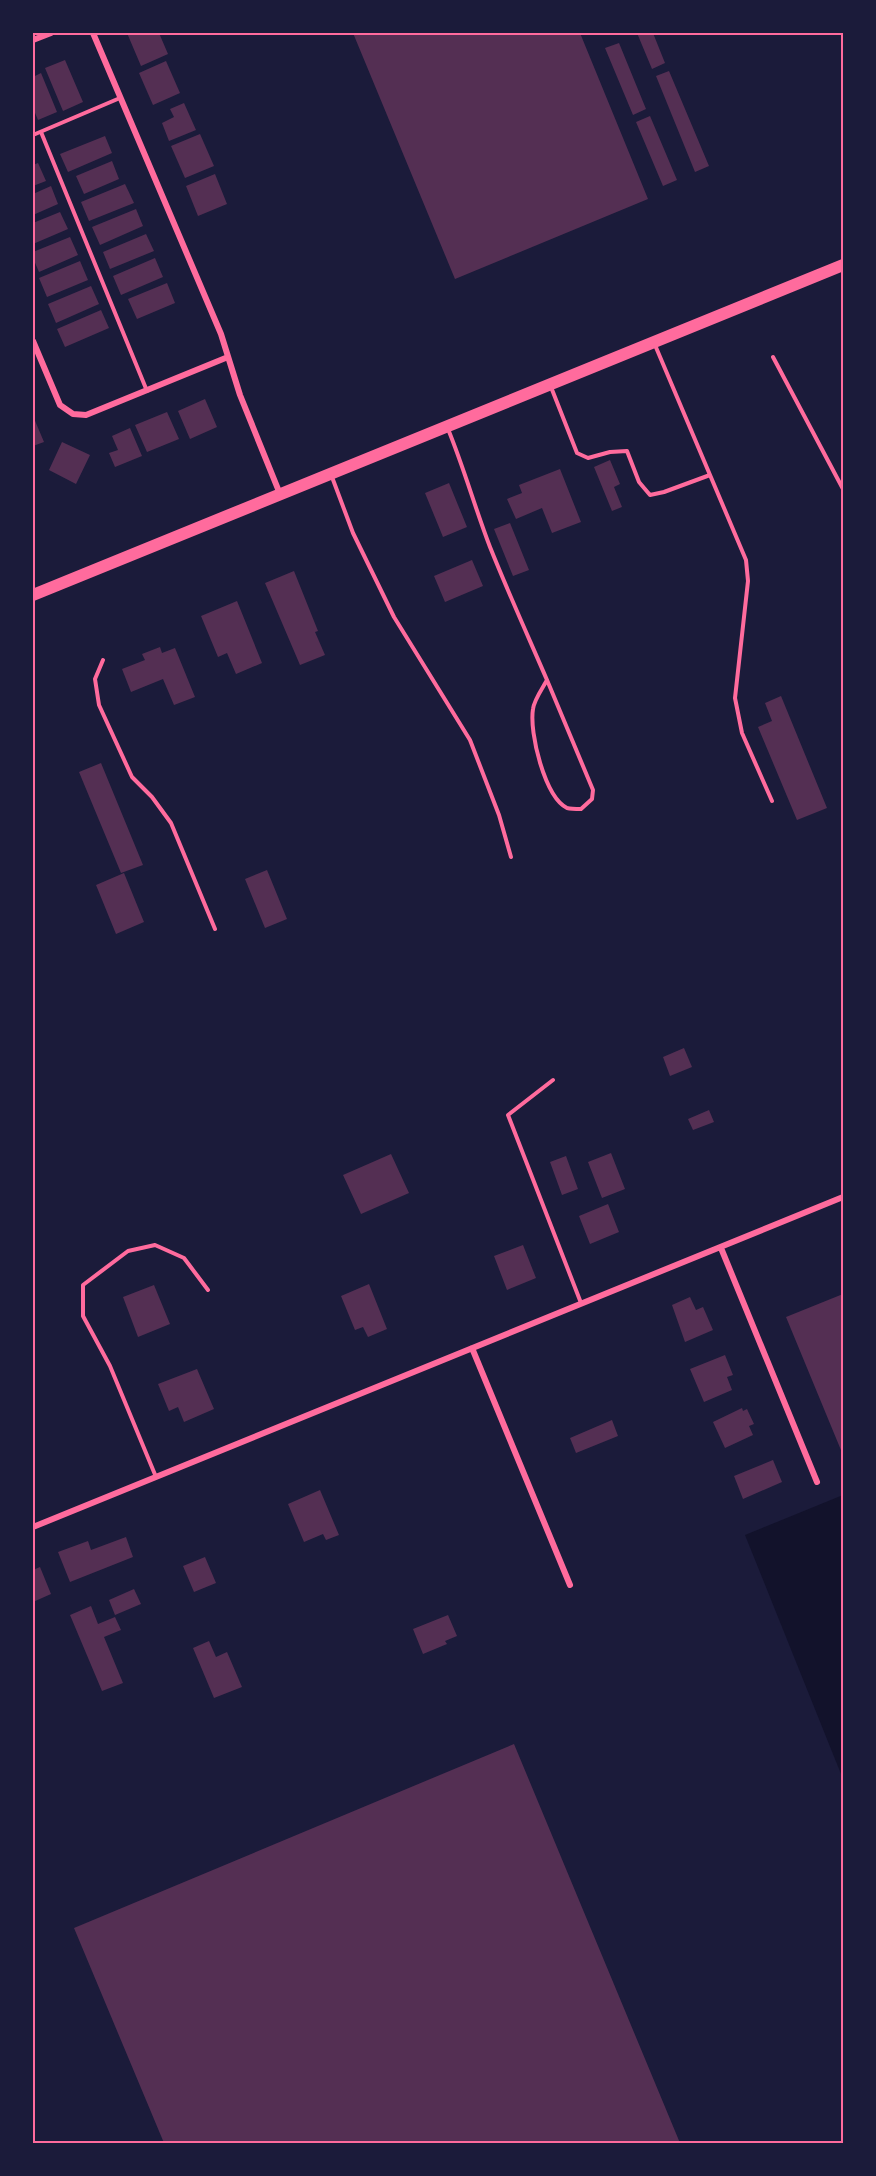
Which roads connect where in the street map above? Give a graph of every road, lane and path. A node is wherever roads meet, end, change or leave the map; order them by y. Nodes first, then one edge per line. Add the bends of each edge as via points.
1 (51, 33) edge
2 (93, 33) edge
3 (33, 40) edge
4 (120, 98) junction
5 (41, 132) junction
6 (33, 135) edge
7 (843, 265) edge
8 (33, 341) edge
9 (653, 342) junction
10 (228, 357) junction
11 (772, 357) dead end
12 (549, 384) junction
13 (147, 391) junction
14 (447, 426) junction
15 (330, 473) junction
16 (710, 475) junction
17 (843, 489) edge
18 (280, 494) junction
19 (33, 595) edge
20 (103, 660) dead end
21 (547, 680) junction
22 (772, 801) dead end
23 (511, 857) dead end
24 (215, 929) dead end
25 (553, 1080) dead end
26 (843, 1197) edge
27 (722, 1248) junction
28 (208, 1290) dead end
29 (581, 1304) junction
30 (472, 1348) junction
31 (156, 1478) junction
32 (817, 1482) dead end
33 (33, 1527) edge
34 (570, 1585) dead end

1 - 3 street
2 - 4 street
4 - 5 lane
4 - 10 street
5 - 6 lane
5 - 13 lane
7 - 9 main road
8 - 13 street via 60,405 73,414 86,416
9 - 12 main road
9 - 16 lane
10 - 13 street
10 - 18 street
11 - 17 lane
12 - 14 main road
12 - 16 lane via 577,453 588,458 627,451 639,482 650,495
14 - 15 main road
14 - 21 lane via 489,545
15 - 18 main road
15 - 23 lane via 394,617 470,740
16 - 22 lane via 746,560 748,581 735,698 742,733
18 - 19 main road
20 - 24 lane via 95,679 99,705 132,777 171,823
21 - 21 lane via 593,790 592,799 581,809 568,808 554,797 533,732 533,708
25 - 29 lane via 508,1115
26 - 27 street
27 - 29 street
27 - 32 street
28 - 31 lane via 184,1258 155,1245 128,1251 83,1285 83,1316 110,1366
29 - 30 street
30 - 31 street
30 - 34 street
31 - 33 street

